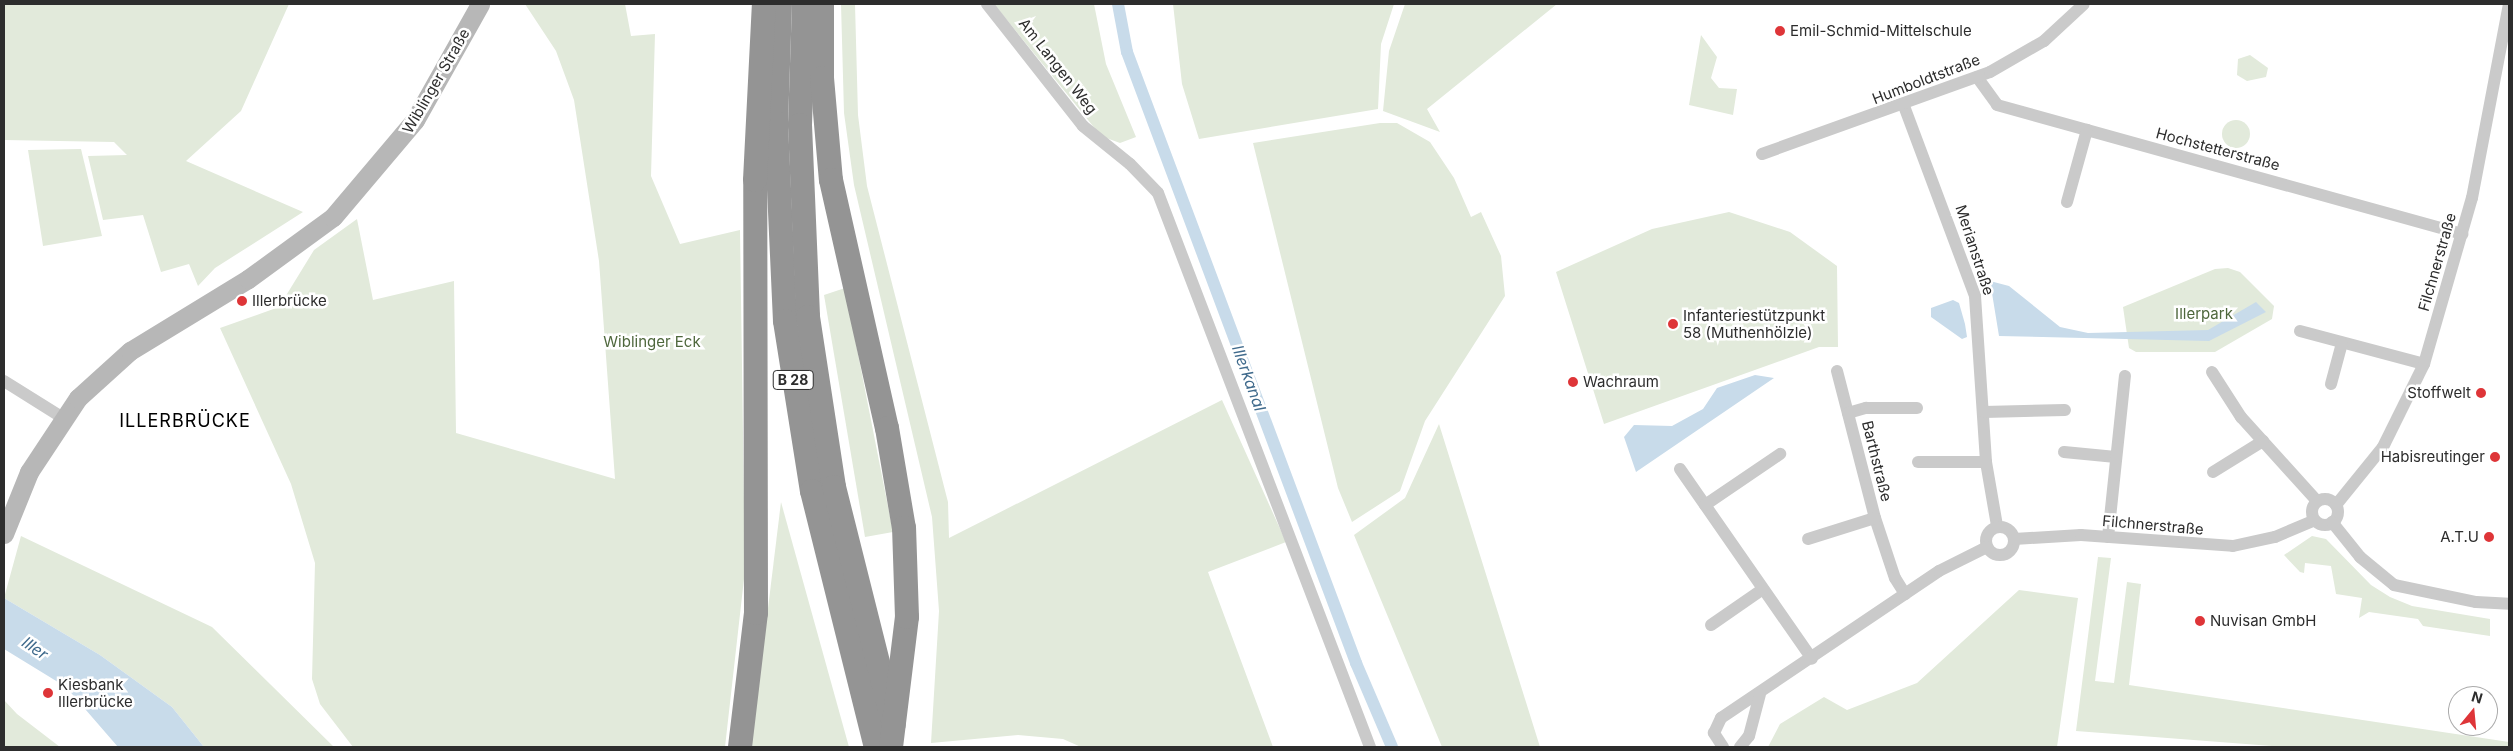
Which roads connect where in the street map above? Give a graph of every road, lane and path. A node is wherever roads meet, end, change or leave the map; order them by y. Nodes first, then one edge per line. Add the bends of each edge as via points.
1 (480, 4) edge
2 (764, 4) edge
3 (780, 4) edge
4 (804, 4) edge
5 (822, 4) edge
6 (987, 4) edge
7 (2084, 4) edge
8 (2509, 4) edge
9 (1978, 77) junction
10 (1904, 106) junction
11 (2087, 130) junction
12 (1762, 154) dead end
13 (2067, 202) dead end
14 (2462, 234) junction
15 (2300, 331) dead end
16 (2342, 342) junction
17 (2424, 364) junction
18 (1837, 370) dead end
19 (2212, 372) dead end
20 (2125, 376) dead end
21 (4, 381) edge
22 (2331, 384) dead end
23 (1917, 408) dead end
24 (2065, 410) dead end
25 (1984, 412) junction
26 (1848, 413) junction
27 (62, 418) junction
28 (2263, 441) junction
29 (2064, 452) dead end
30 (1780, 454) dead end
31 (2116, 457) junction
32 (1918, 462) dead end
33 (1986, 462) junction
34 (1680, 469) dead end
35 (2213, 472) dead end
36 (2317, 501) junction
37 (1705, 505) junction
38 (2336, 505) junction
39 (1875, 518) junction
40 (2314, 520) junction
41 (2332, 522) junction
42 (1997, 526) junction
43 (4, 534) edge
44 (2108, 537) junction
45 (1808, 539) dead end
46 (2014, 539) junction
47 (1987, 547) junction
48 (1763, 589) junction
49 (1905, 594) junction
50 (2509, 604) edge
51 (1711, 625) dead end
52 (1812, 659) junction
53 (1760, 694) junction
54 (740, 747) edge
55 (876, 747) edge
56 (891, 747) edge
57 (901, 747) edge
58 (1370, 747) edge
59 (1723, 747) edge
60 (1740, 747) edge

1 - 27 main road, Wiblinger Straße via 415,120 349,200 299,244 116,361
2 - 54 highway via 755,180 756,613
3 - 55 highway, B 28 via 776,123 785,321 812,491
4 - 57 highway, B 28 via 800,125 808,317 834,487
5 - 56 highway, bridge via 822,78 831,180 887,428 904,528 907,617
6 - 58 street, Am Langen Weg via 1083,126 1130,164 1158,194 1229,388
7 - 9 street, Humboldtstraße via 2044,42
8 - 14 street, Filchnerstraße
9 - 10 street, Humboldtstraße
9 - 11 street, Hochstetterstraße via 1997,105
10 - 12 street, Humboldtstraße
10 - 25 street, Merianstraße via 1975,296
11 - 13 street
11 - 14 street, Hochstetterstraße
14 - 17 street, Filchnerstraße
15 - 16 street
16 - 17 street
16 - 22 street
17 - 38 street, Filchnerstraße via 2383,447
18 - 26 street, Barthstraße
19 - 28 street
20 - 31 street
21 - 27 street
23 - 26 street, Barthstraße via 1866,408
24 - 25 street
25 - 33 street, Merianstraße
26 - 39 street, Barthstraße
27 - 43 main road via 29,472
28 - 35 street
28 - 36 street
29 - 31 street
30 - 37 street
31 - 44 street
32 - 33 street
33 - 42 street, Merianstraße
34 - 37 street
36 - 38 street via 2330,499
36 - 40 street via 2312,508
37 - 48 street
38 - 41 street, Filchnerstraße
39 - 45 street, Barthstraße
39 - 49 street, Barthstraße via 1895,578
40 - 41 street
40 - 44 street, Filchnerstraße via 2275,538 2233,546
41 - 50 street via 2360,557 2394,585 2476,602
42 - 46 street via 2006,528
42 - 47 street via 1986,535
44 - 46 street, Filchnerstraße
46 - 47 street via 2005,554 1996,554
47 - 49 street
48 - 51 street
48 - 52 street
49 - 52 street
52 - 53 street
53 - 59 street via 1717,722 1715,738
53 - 60 street via 1749,736

